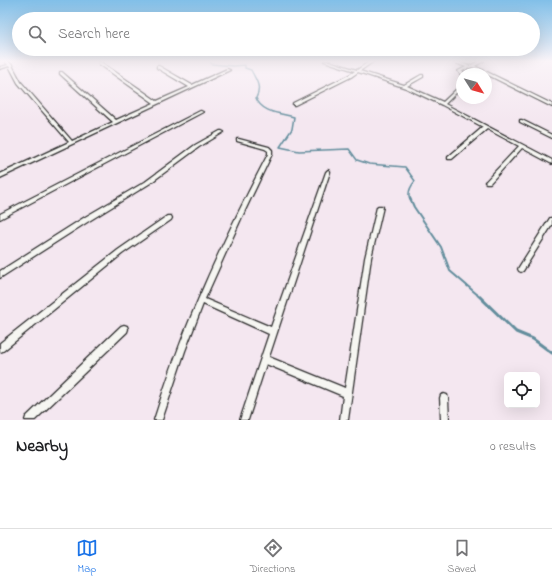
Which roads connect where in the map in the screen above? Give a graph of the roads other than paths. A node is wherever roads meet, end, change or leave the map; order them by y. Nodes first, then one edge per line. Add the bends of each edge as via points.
1 (18, 81) edge
2 (69, 81) edge
3 (124, 81) edge
4 (181, 81) edge
5 (206, 81) edge
6 (338, 81) edge
7 (387, 81) edge
8 (414, 81) edge
9 (502, 81) edge
10 (404, 86) junction
11 (192, 87) junction
12 (456, 91) edge
13 (157, 104) junction
14 (294, 104) dead end
15 (443, 104) junction
16 (552, 106) edge
17 (201, 112) dead end
18 (520, 121) dead end
19 (114, 122) junction
20 (486, 128) junction
21 (222, 132) dead end
22 (552, 137) edge
23 (239, 140) dead end
24 (70, 142) junction
25 (522, 147) junction
26 (450, 158) dead end
27 (552, 162) edge
28 (328, 172) dead end
29 (0, 176) edge
30 (488, 182) dead end
31 (380, 207) dead end
32 (0, 217) edge
33 (168, 218) dead end
34 (552, 220) edge
35 (521, 270) dead end
36 (0, 275) edge
37 (201, 300) junction
38 (124, 329) dead end
39 (273, 332) junction
40 (0, 348) edge
41 (264, 359) junction
42 (347, 393) junction
43 (444, 398) dead end
44 (29, 420) edge
45 (158, 420) edge
46 (244, 420) edge
47 (344, 420) edge
48 (445, 420) edge

1 - 24 street
2 - 19 street
3 - 13 street
4 - 11 street
5 - 11 street
6 - 14 street
7 - 10 street
8 - 10 street
9 - 16 street
10 - 15 street
11 - 13 street
12 - 15 street
13 - 19 street
15 - 20 street
17 - 32 street
18 - 22 street
19 - 24 street
20 - 25 street
20 - 26 street
21 - 36 street via 197,146 147,183
23 - 37 street via 267,148 270,154
24 - 29 street
25 - 27 street
25 - 30 street
28 - 39 street
31 - 42 street via 368,258
33 - 40 street via 120,252
34 - 35 street
37 - 39 street
37 - 45 street via 168,386
38 - 44 street
39 - 41 street
41 - 42 street
41 - 46 street
42 - 47 street
43 - 48 street

